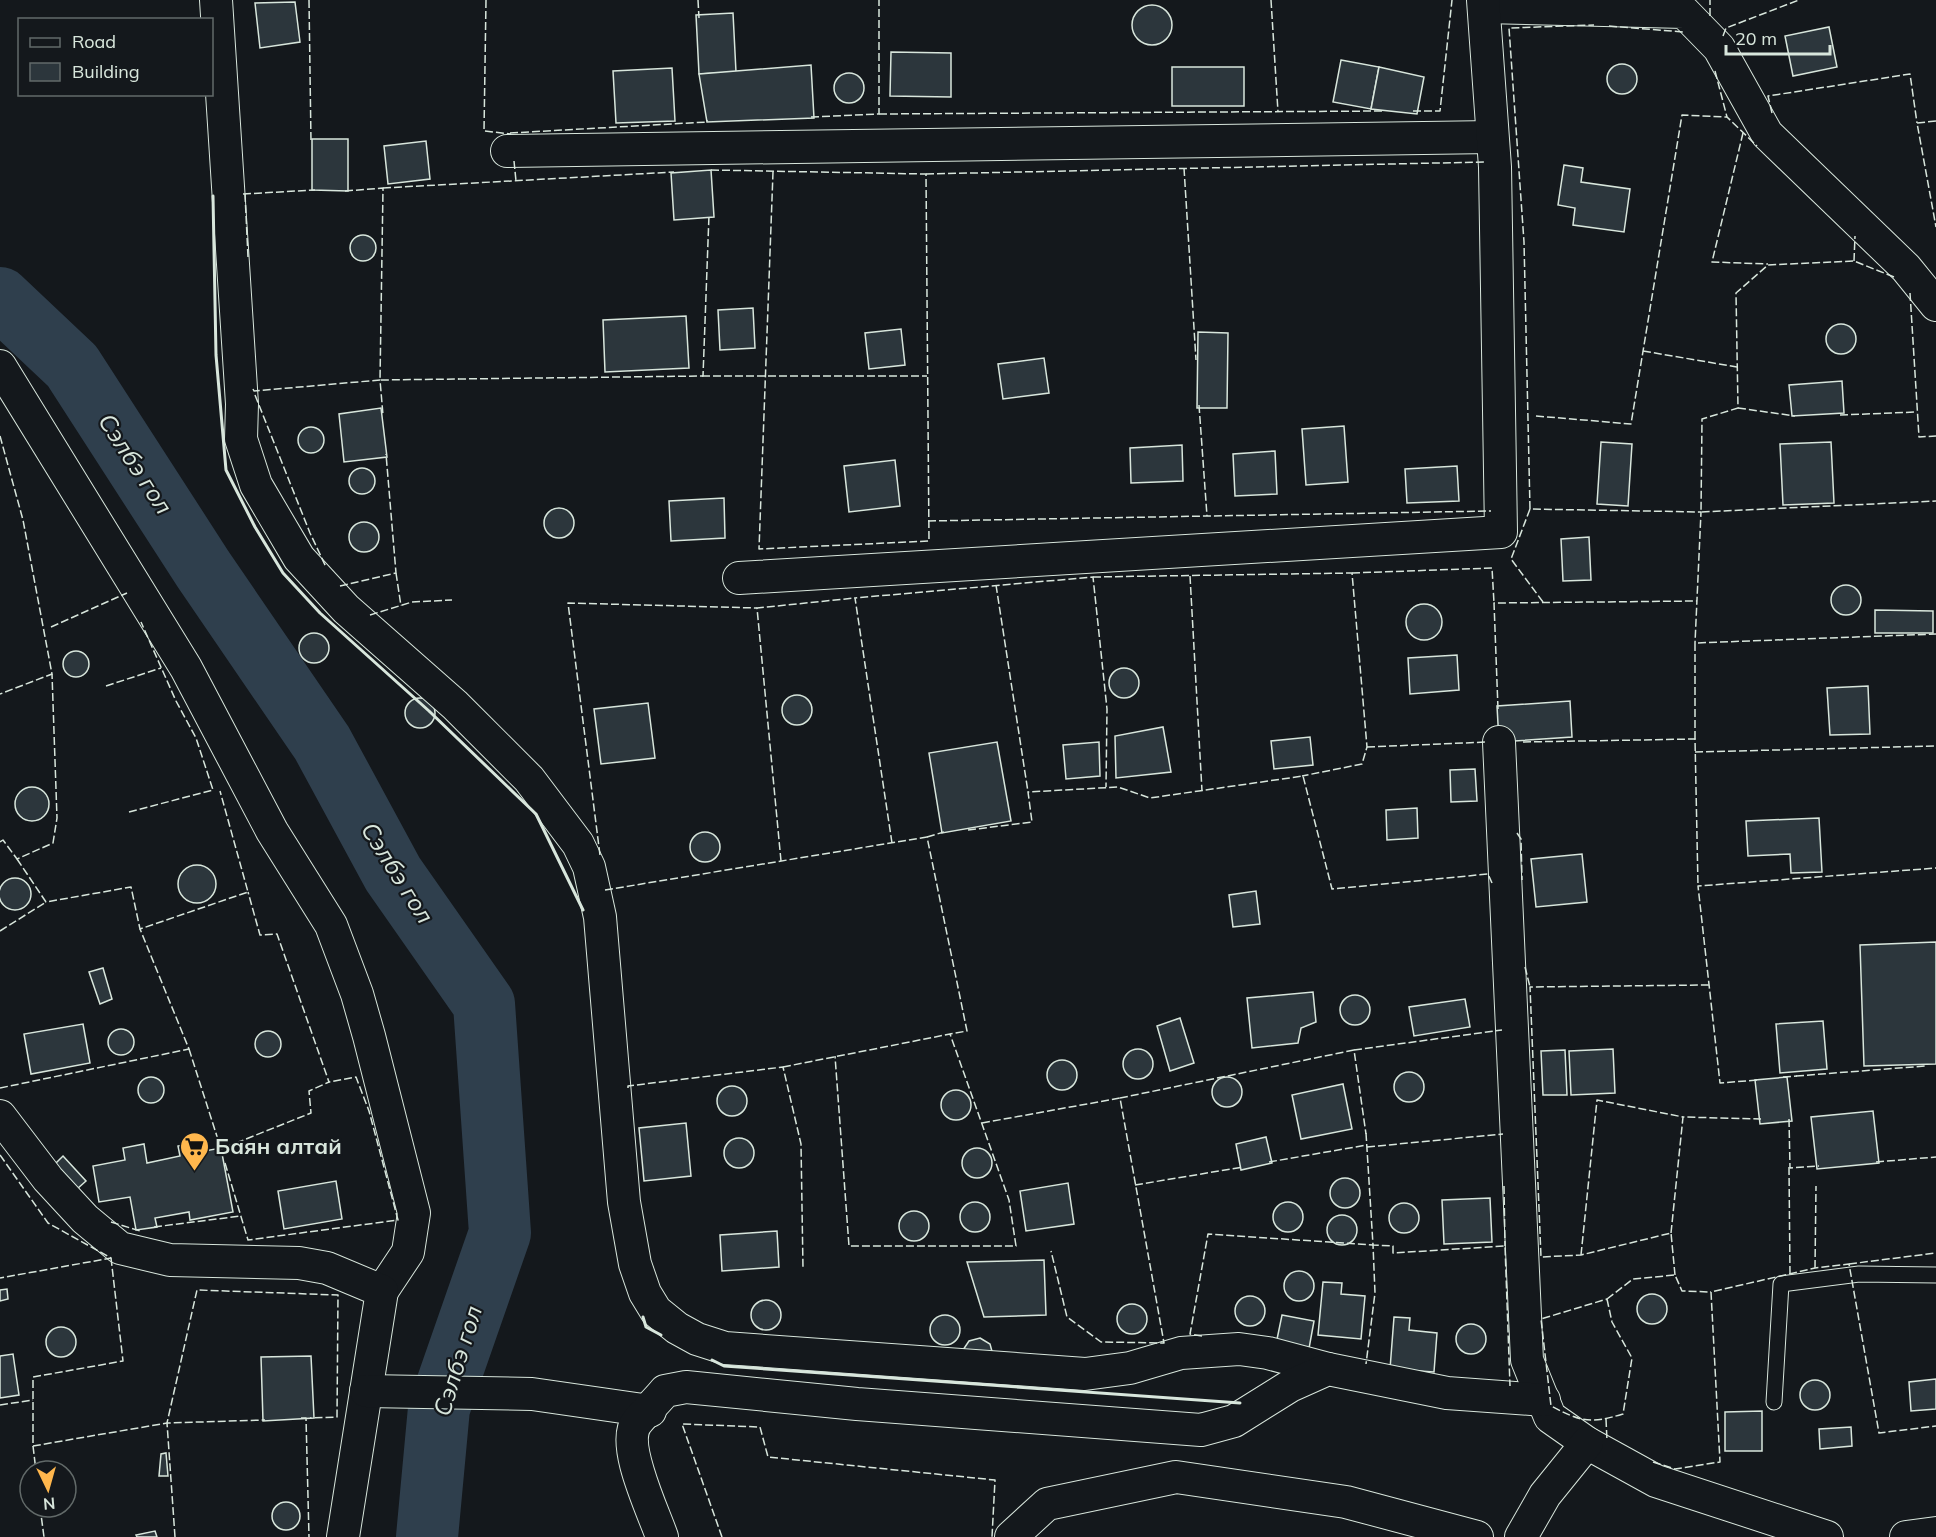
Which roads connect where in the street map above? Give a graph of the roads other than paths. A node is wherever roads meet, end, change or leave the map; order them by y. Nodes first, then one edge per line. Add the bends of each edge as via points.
1 (216, 0) edge
2 (1483, 3) edge
3 (1492, 137) junction
4 (507, 151) dead end
5 (1936, 305) edge
6 (0, 366) edge
7 (738, 578) dead end
8 (1499, 742) dead end
9 (0, 1116) edge
10 (1936, 1275) edge
11 (382, 1291) junction
12 (1328, 1369) junction
13 (366, 1391) junction
14 (1544, 1400) junction
15 (1774, 1402) dead end
16 (650, 1411) junction
17 (1587, 1443) junction
18 (1936, 1533) edge
19 (343, 1537) edge
20 (662, 1537) edge
21 (1011, 1537) edge
22 (1477, 1537) edge
23 (1521, 1537) edge
24 (1827, 1537) edge
25 (1906, 1537) edge

1 - 12 street via 241,439 256,485 299,558 346,609 455,705 529,779 579,844 589,867 600,917 624,1202 635,1264 656,1311 677,1329 725,1348 1085,1374 1130,1368 1180,1353 1239,1349
2 - 3 street
2 - 5 street via 1684,12 1719,48 1767,134 1906,268
3 - 4 street
3 - 7 street via 1502,532
6 - 11 street via 186,668 272,831 331,925 363,1016 414,1213 408,1252
8 - 14 street via 1527,1360
9 - 11 street via 48,1179 85,1219 120,1248 170,1260 299,1263 327,1268
10 - 15 lane via 1859,1274 1781,1284
11 - 13 street
12 - 14 street via 1447,1393
12 - 16 street via 1290,1386 1234,1421 1201,1430 687,1387 665,1391
13 - 16 street via 531,1394
13 - 19 street
14 - 17 street via 1550,1417
16 - 20 street via 636,1423 633,1456
17 - 23 street via 1545,1495
17 - 24 street via 1656,1481
18 - 25 street
21 - 22 street via 1047,1504 1176,1477 1346,1502

